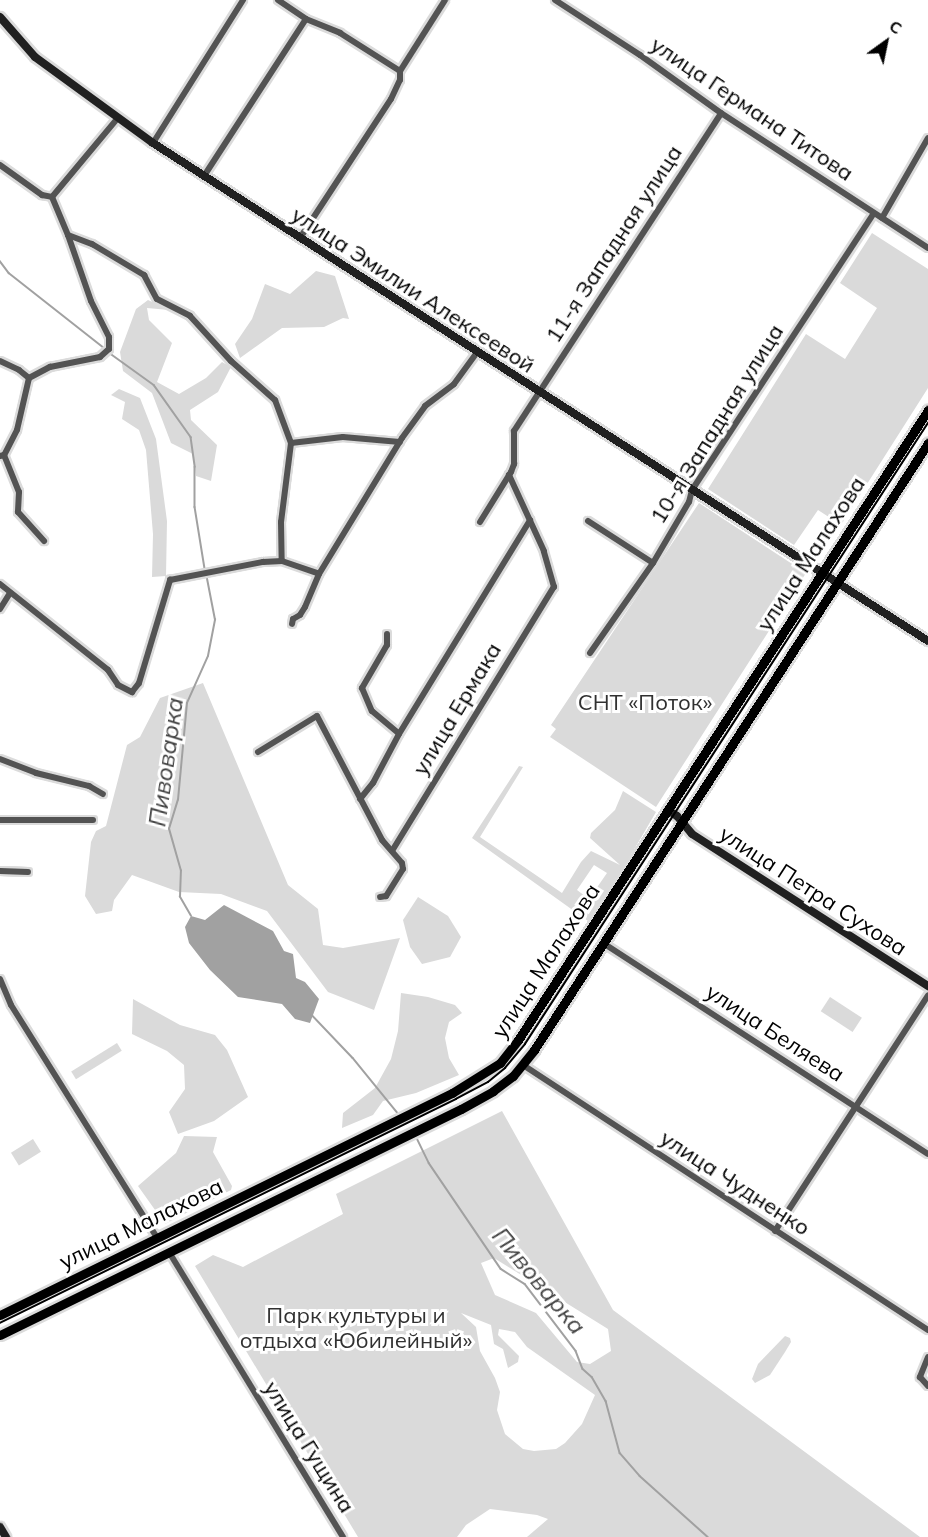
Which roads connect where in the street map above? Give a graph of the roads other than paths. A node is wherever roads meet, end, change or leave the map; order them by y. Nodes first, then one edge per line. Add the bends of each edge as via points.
1 (243, 0) edge
2 (278, 0) edge
3 (445, 0) edge
4 (555, 0) edge
5 (0, 17) edge
6 (306, 19) junction
7 (400, 71) junction
8 (720, 113) junction
9 (117, 119) junction
10 (928, 138) edge
11 (153, 143) junction
12 (0, 165) edge
13 (204, 176) junction
14 (52, 197) junction
15 (874, 213) junction
16 (882, 218) junction
17 (68, 235) junction
18 (300, 238) junction
19 (928, 248) edge
20 (477, 352) junction
21 (0, 361) edge
22 (29, 378) junction
23 (539, 393) junction
24 (928, 410) edge
25 (400, 442) junction
26 (291, 443) junction
27 (928, 443) edge
28 (2, 456) edge
29 (509, 475) junction
30 (692, 490) junction
31 (530, 520) junction
32 (588, 521) dead end
33 (480, 522) dead end
34 (44, 542) dead end
35 (282, 561) junction
36 (652, 562) junction
37 (822, 573) junction
38 (319, 574) junction
39 (837, 582) junction
40 (0, 584) edge
41 (10, 593) junction
42 (0, 609) edge
43 (292, 624) dead end
44 (387, 634) dead end
45 (928, 641) edge
46 (590, 653) dead end
47 (399, 734) junction
48 (258, 752) dead end
49 (0, 759) edge
50 (103, 794) dead end
51 (360, 799) junction
52 (668, 810) junction
53 (0, 820) edge
54 (93, 820) dead end
55 (682, 822) junction
56 (392, 851) junction
57 (0, 871) edge
58 (28, 872) dead end
59 (380, 897) dead end
60 (603, 943) junction
61 (0, 979) edge
62 (928, 986) edge
63 (928, 995) edge
64 (523, 1065) junction
65 (856, 1107) junction
66 (928, 1154) edge
67 (775, 1231) junction
68 (157, 1238) junction
69 (169, 1252) junction
70 (0, 1315) edge
71 (928, 1330) edge
72 (0, 1335) edge
73 (928, 1357) edge
74 (928, 1386) edge
75 (0, 1527) edge
76 (6, 1537) edge
77 (343, 1537) edge

1 - 11 street
2 - 6 street
3 - 7 street
4 - 8 street, улица Германа Титова
5 - 9 street, улица Эмилии Алексеевой via 35,57
6 - 7 street via 340,33
6 - 13 street
7 - 18 street via 391,99
8 - 15 street, улица Германа Титова
8 - 23 street, 11-я Западная улица
9 - 11 street, улица Эмилии Алексеевой
9 - 14 street
10 - 16 street
11 - 13 street, улица Эмилии Алексеевой
12 - 14 street via 42,195
13 - 18 street, улица Эмилии Алексеевой
14 - 17 street
15 - 16 street, улица Германа Титова
15 - 30 street, 10-я Западная улица
16 - 19 street, улица Германа Титова
17 - 22 street via 110,337 109,349 100,357 50,367
17 - 26 street via 92,244 144,275 158,299 190,316 231,361 276,400
18 - 20 street, улица Эмилии Алексеевой
20 - 23 street, улица Эмилии Алексеевой
20 - 25 street via 454,384 425,406
21 - 22 street
22 - 28 street via 17,430
23 - 29 street, 11-я Западная улица via 514,431 514,464
23 - 30 street, улица Эмилии Алексеевой
24 - 37 main road, улица Малахова
25 - 26 street via 343,437
25 - 38 street
26 - 35 street via 281,522
27 - 39 main road, улица Малахова
28 - 34 street via 19,492 18,512
29 - 31 street
29 - 33 street, 11-я Западная улица
30 - 36 street, 10-я Западная улица
30 - 37 street, улица Эмилии Алексеевой
31 - 47 street
31 - 56 street, улица Ермака via 554,587
32 - 36 street
35 - 38 street
35 - 41 street via 170,580 139,683 132,692
36 - 46 street, 10-я Западная улица
37 - 39 street, улица Эмилии Алексеевой
37 - 52 main road, улица Малахова
38 - 43 street via 305,607
39 - 45 street
39 - 55 main road, улица Малахова
40 - 41 street
41 - 42 street
44 - 47 street via 387,645 362,688 372,711
47 - 51 street
48 - 51 street via 316,716
49 - 50 street via 89,786
51 - 56 street
52 - 55 street, улица Петра Сухова
52 - 68 main road, улица Малахова via 518,1040 492,1070
53 - 54 street
55 - 60 main road, улица Малахова
55 - 62 street, улица Петра Сухова via 692,834
56 - 59 street via 403,868 386,896
57 - 58 street
60 - 64 main road, улица Малахова
60 - 65 street, улица Беляева
61 - 68 street via 16,1012
63 - 65 street
64 - 67 street, улица Чудненко
64 - 69 main road, улица Малахова via 505,1083 470,1104
65 - 66 street, улица Беляева
65 - 67 street
67 - 71 street, улица Чудненко
68 - 70 main road, улица Малахова
69 - 72 main road, улица Малахова
69 - 77 street, улица Гущина
73 - 74 street via 920,1377
75 - 76 street

